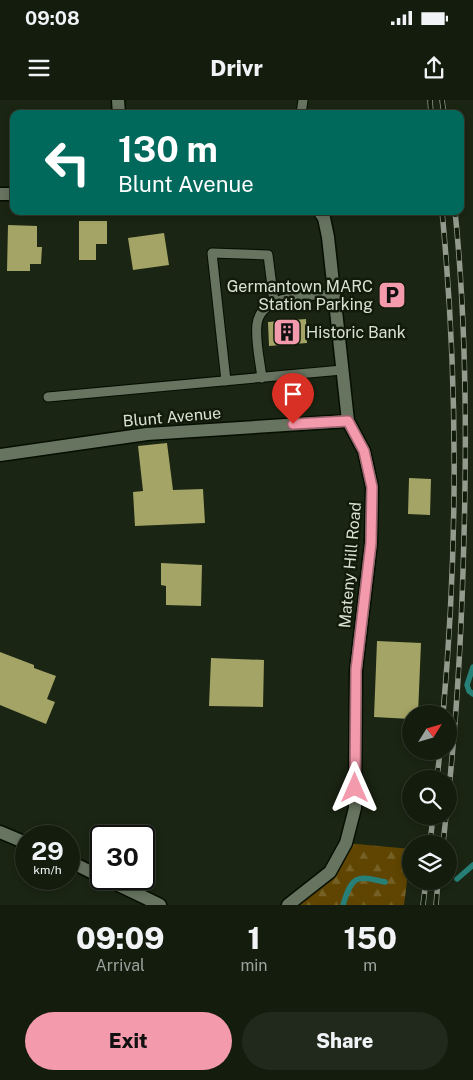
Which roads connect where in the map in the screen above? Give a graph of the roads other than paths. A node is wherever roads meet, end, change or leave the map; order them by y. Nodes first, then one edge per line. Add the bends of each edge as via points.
1 (322, 215) edge
2 (334, 294) junction
3 (274, 302) junction
4 (342, 370) junction
5 (262, 378) junction
6 (226, 381) junction
7 (48, 397) dead end
8 (348, 421) junction
9 (0, 455) edge
10 (0, 832) edge
11 (15, 838) edge
12 (129, 890) edge
13 (160, 905) edge
14 (288, 905) edge

1 - 2 street, Mateny Hill Road via 328,236
2 - 3 lane
2 - 4 street, Mateny Hill Road
3 - 5 lane via 263,310 257,322
3 - 6 lane via 268,255 212,254
4 - 5 lane
4 - 8 street, Mateny Hill Road
5 - 6 lane
6 - 7 lane
8 - 9 street, Blunt Avenue via 147,434
8 - 14 street, Mateny Hill Road via 364,451 372,487 371,543 356,670 355,808 346,843 330,872
10 - 11 street
12 - 13 street

